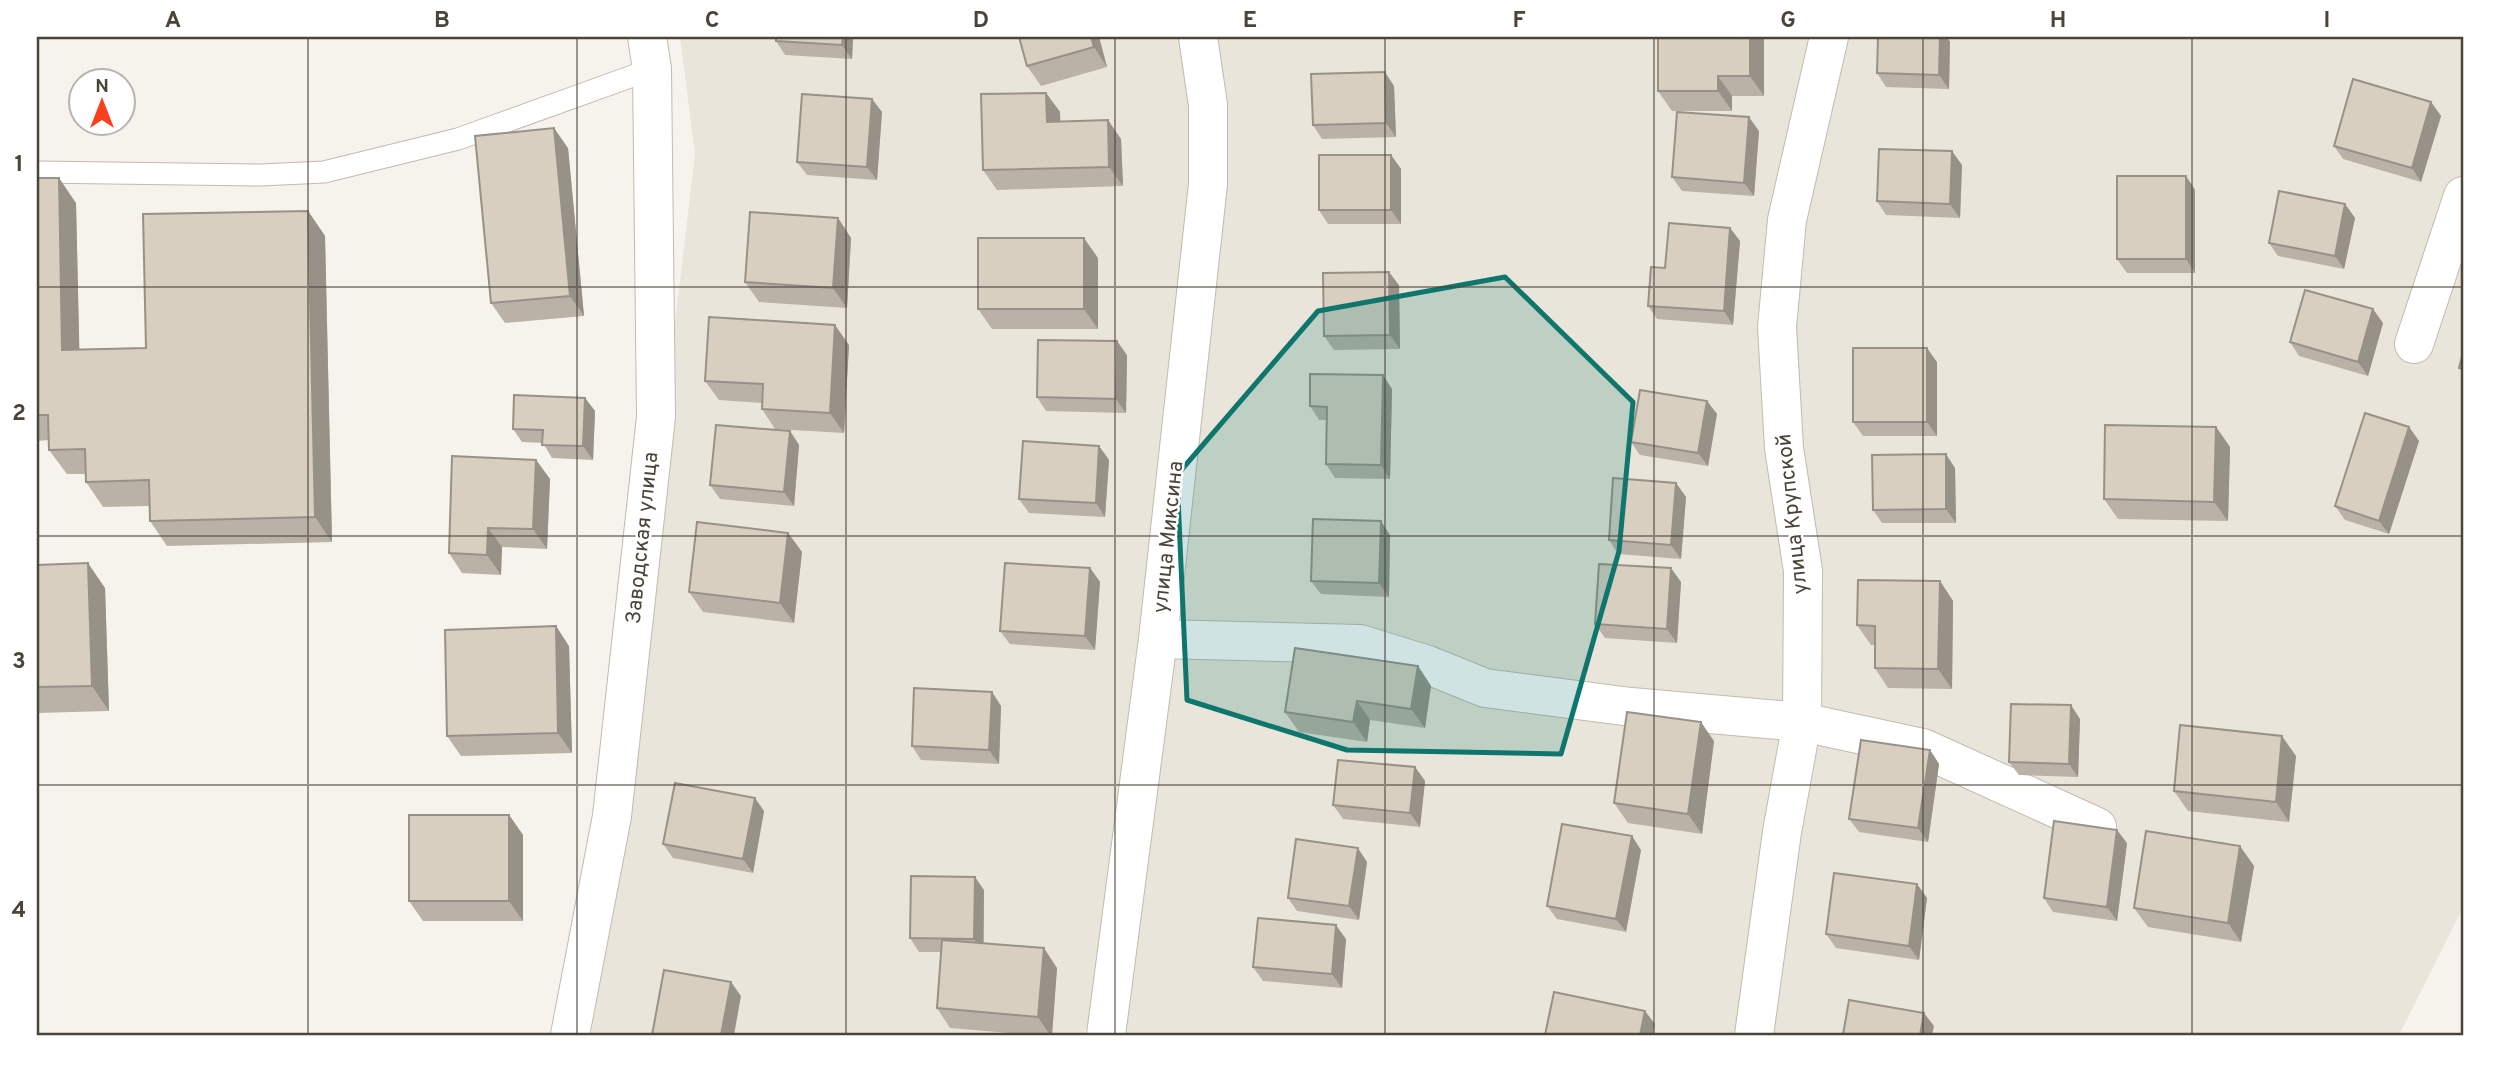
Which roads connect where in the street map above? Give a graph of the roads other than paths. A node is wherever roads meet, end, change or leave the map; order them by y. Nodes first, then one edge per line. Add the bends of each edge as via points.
1 (1198, 37) edge
2 (1829, 37) edge
3 (649, 53) edge
4 (37, 172) edge
5 (2463, 196) edge
6 (2414, 344) dead end
7 (1158, 639) junction
8 (1802, 722) junction
9 (2097, 827) edge
10 (570, 1035) edge
11 (1106, 1035) edge
12 (1754, 1035) edge

1 - 7 street, улица Миксина via 1208,105 1208,184
2 - 8 street, улица Крупской via 1787,220 1777,327 1784,449 1803,572
3 - 4 lane via 458,139 324,172
3 - 10 street, Заводская улица via 656,417 612,816
5 - 6 street
7 - 8 street via 1360,644 1485,688
7 - 11 street, улица Миксина
8 - 9 street via 1923,748
8 - 12 street, улица Крупской

